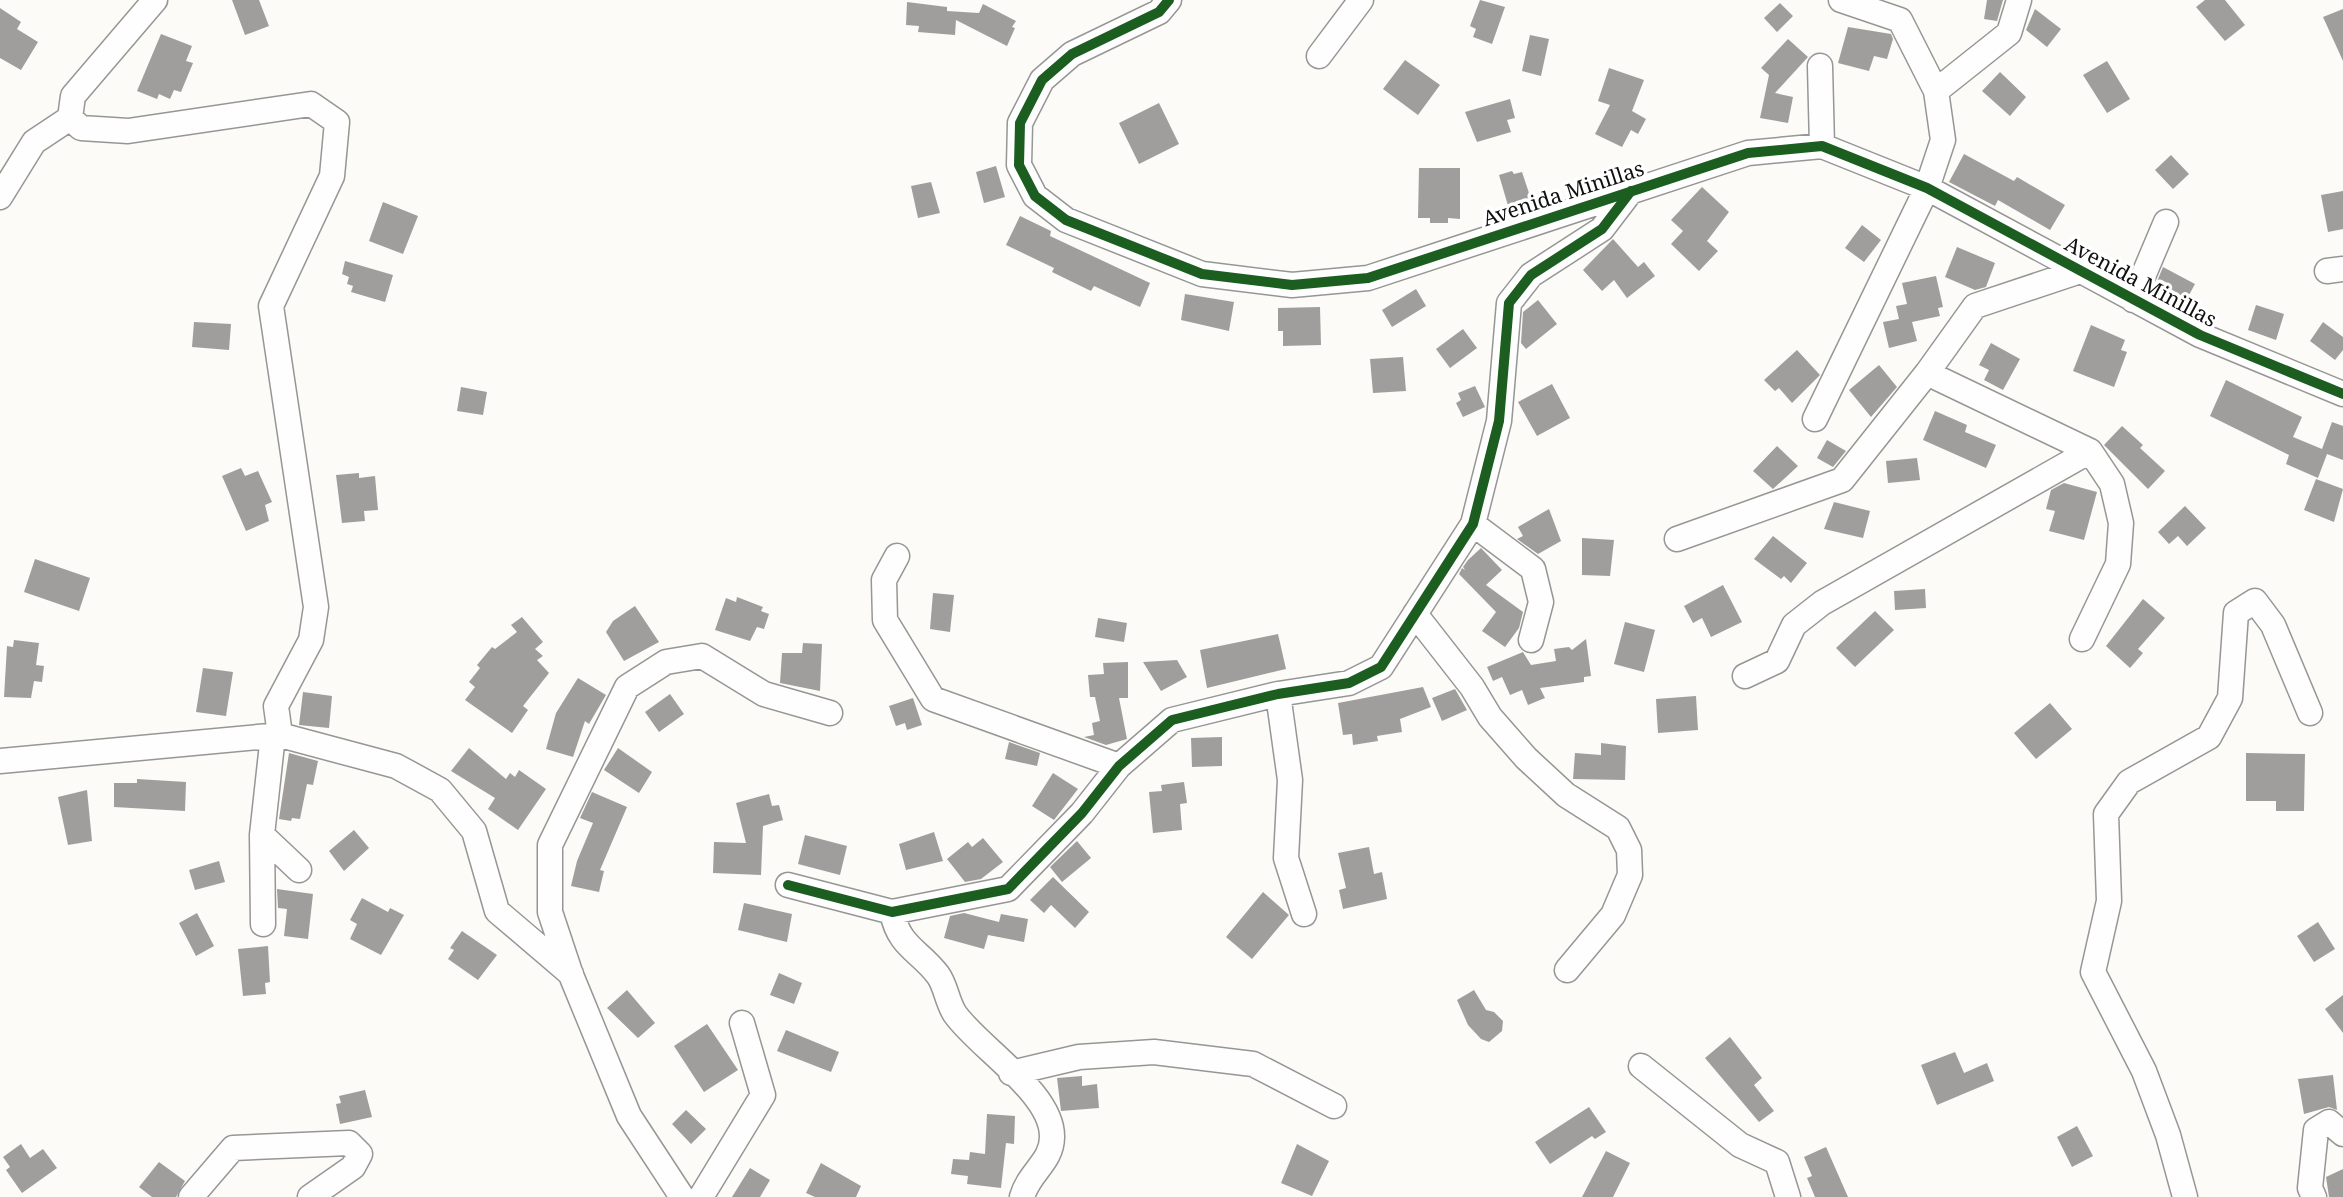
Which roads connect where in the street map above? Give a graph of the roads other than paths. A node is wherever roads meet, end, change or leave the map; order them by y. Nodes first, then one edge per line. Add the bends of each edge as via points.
1 (155, 0) edge
2 (1169, 0) edge
3 (1361, 0) edge
4 (1841, 0) edge
5 (2019, 0) edge
6 (1319, 56) dead end
7 (1820, 66) dead end
8 (1936, 91) junction
9 (70, 118) junction
10 (1822, 146) junction
11 (1927, 188) junction
12 (1630, 191) junction
13 (0, 197) edge
14 (2166, 222) dead end
15 (2080, 271) junction
16 (2133, 300) junction
17 (1927, 373) junction
18 (2343, 394) edge
19 (1815, 419) dead end
20 (2090, 451) junction
21 (1473, 524) junction
22 (1678, 539) dead end
23 (897, 556) dead end
24 (1415, 614) junction
25 (2082, 639) dead end
26 (1531, 640) dead end
27 (1745, 676) dead end
28 (1278, 694) junction
29 (830, 713) dead end
30 (2310, 713) dead end
31 (276, 735) junction
32 (0, 761) edge
33 (1119, 766) junction
34 (262, 835) junction
35 (299, 870) dead end
36 (788, 885) dead end
37 (892, 912) junction
38 (1304, 915) dead end
39 (263, 925) dead end
40 (1567, 970) dead end
41 (571, 975) junction
42 (742, 1023) dead end
43 (1641, 1066) dead end
44 (1011, 1073) junction
45 (1334, 1106) dead end
46 (2343, 1134) edge
47 (191, 1197) edge
48 (310, 1197) edge
49 (681, 1197) edge
50 (701, 1197) edge
51 (1022, 1197) edge
52 (1788, 1197) edge
53 (2185, 1197) edge
54 (2314, 1197) edge

1 - 9 street via 73,96
2 - 12 street, Avenida Minillas via 1159,12 1072,54 1042,80 1020,123 1019,165 1035,195 1066,220 1202,274 1292,285 1368,278
3 - 6 street
4 - 8 street via 1900,20
5 - 8 street via 2009,33
7 - 10 street
8 - 11 street via 1943,140
9 - 13 street via 34,142
9 - 31 street via 81,128 128,131 311,104 337,122 332,176 271,306 316,607 311,640 275,706
10 - 11 street, Avenida Minillas
10 - 12 street, Avenida Minillas via 1748,153
11 - 15 street, Avenida Minillas
11 - 19 street
12 - 21 street via 1602,229 1531,275 1509,303 1499,421
14 - 16 street
15 - 16 street, Avenida Minillas
15 - 17 street via 1975,306
16 - 18 street, Avenida Minillas via 2200,335
17 - 20 street
17 - 22 street via 1842,480
20 - 25 street via 2112,484 2121,523 2119,564
20 - 27 street via 1822,603 1794,625 1777,661
21 - 24 street
21 - 26 street via 1533,569 1541,602
23 - 33 street via 884,580 885,620 933,699
24 - 28 street via 1381,667 1349,683
24 - 40 street via 1526,758 1566,795 1618,828 1629,850 1630,875 1614,915
28 - 33 street via 1172,720
28 - 38 street via 1290,780 1286,859
29 - 41 street via 764,694 702,656 666,662 627,687 550,845 550,912
30 - 53 street via 2273,625 2255,601 2236,614 2231,698 2209,737 2129,782 2106,814 2109,901 2093,972 2144,1071
31 - 32 street
31 - 34 street
31 - 41 street via 397,766 440,790 474,831 497,911
33 - 37 street via 1082,813 1008,889
34 - 35 street
34 - 39 street
36 - 37 street
37 - 44 street via 903,943 939,975 955,1013
41 - 49 street via 629,1116
42 - 50 street via 763,1094
43 - 52 street via 1704,1120 1740,1145 1777,1162
44 - 45 street via 1079,1057 1154,1052 1253,1064
44 - 51 street via 1042,1105 1053,1136 1048,1158 1026,1180
46 - 54 street via 2329,1122 2316,1130 2310,1188
47 - 48 street via 233,1148 349,1143 360,1154 353,1167

